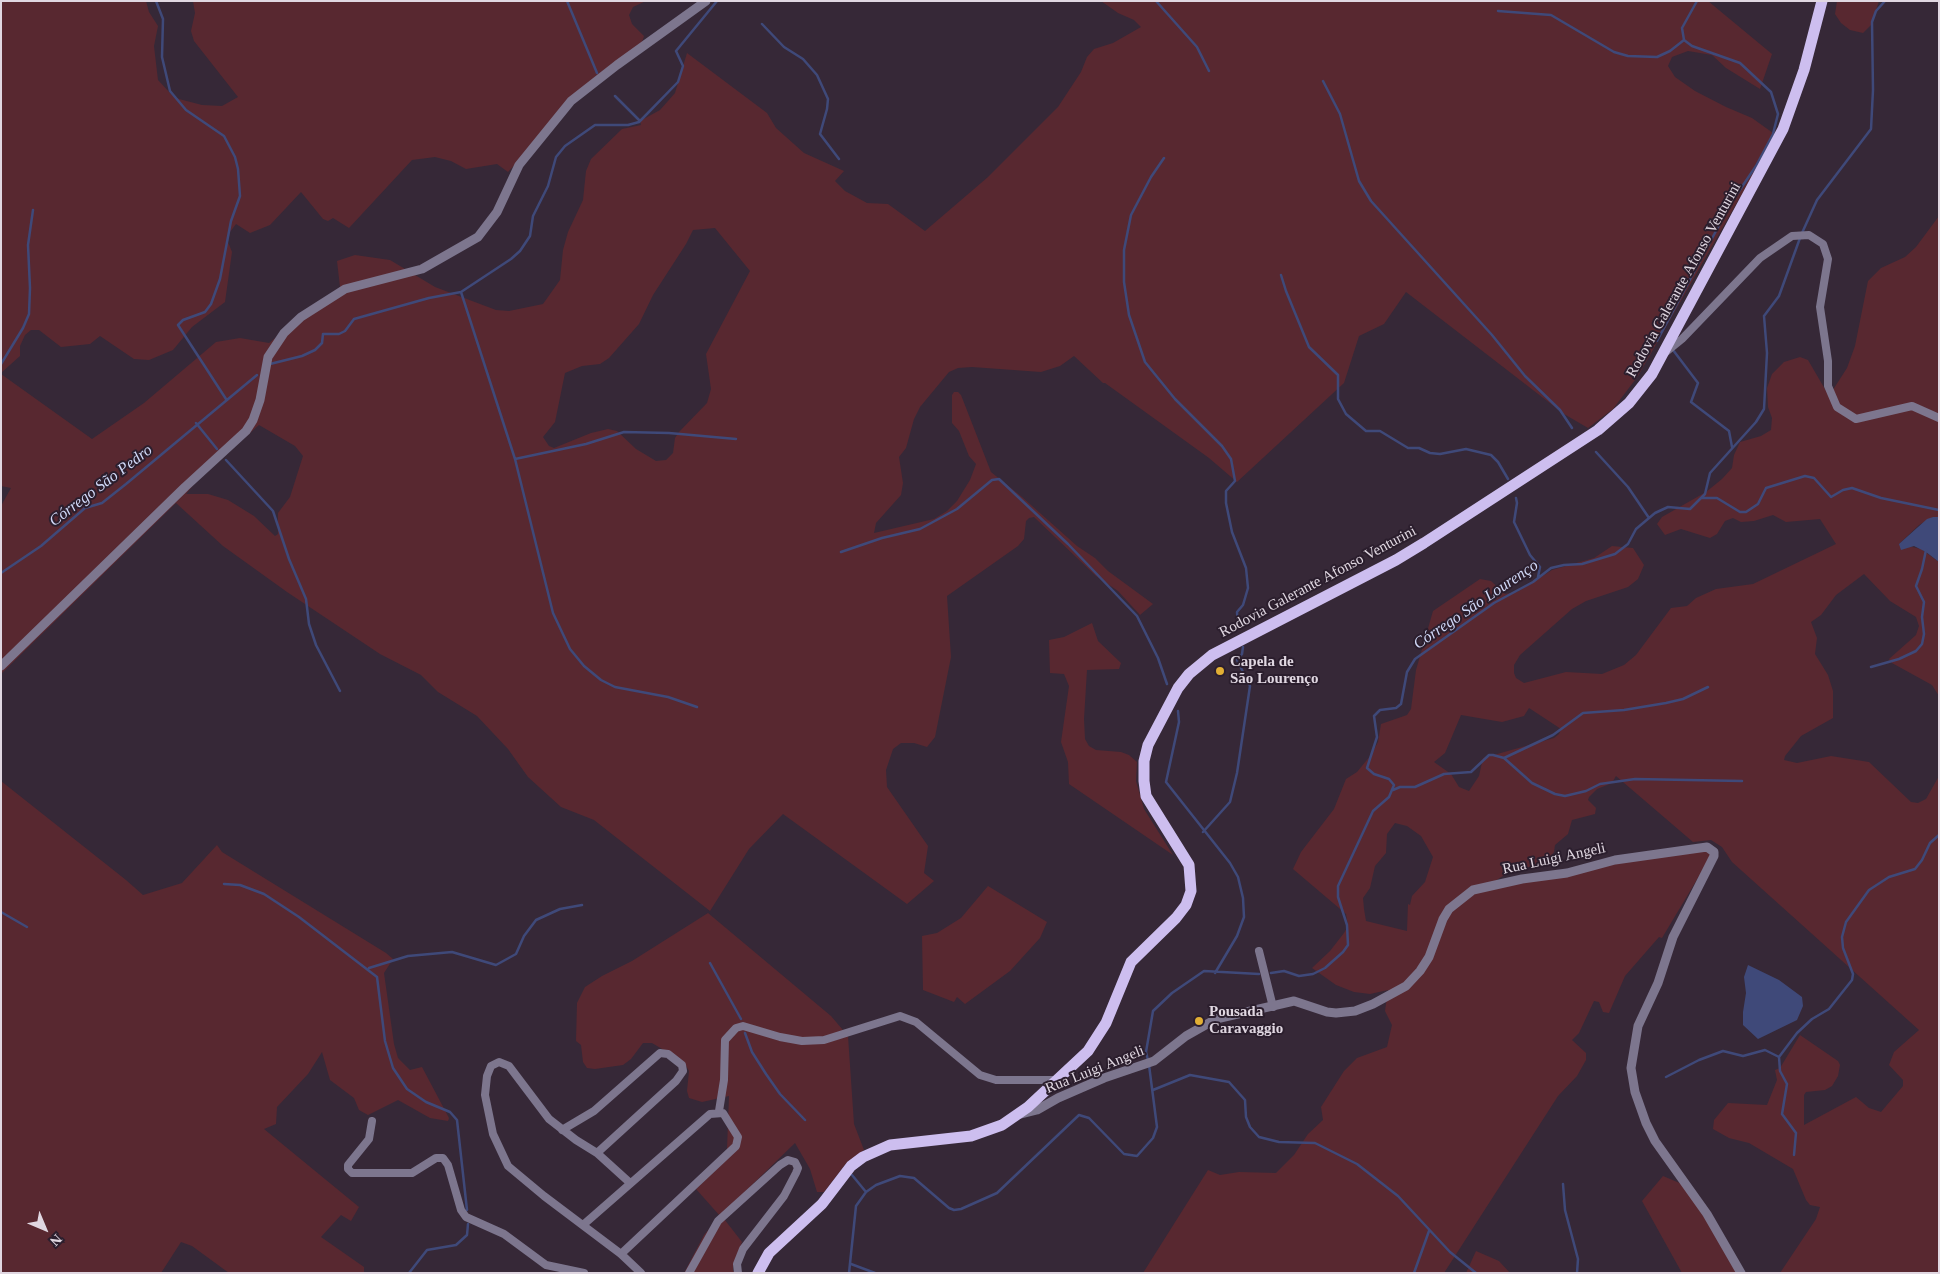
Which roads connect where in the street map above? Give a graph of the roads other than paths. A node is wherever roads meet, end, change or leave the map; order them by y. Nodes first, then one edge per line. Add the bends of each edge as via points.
1 (706, 1) edge
2 (1822, 1) edge
3 (1662, 355) junction
4 (1939, 418) edge
5 (1, 666) edge
6 (1259, 951) dead end
7 (1273, 1007) junction
8 (1057, 1080) junction
9 (719, 1111) junction
10 (1017, 1116) junction
11 (372, 1121) dead end
12 (562, 1130) junction
13 (597, 1153) junction
14 (629, 1182) junction
15 (583, 1225) junction
16 (621, 1254) junction
17 (584, 1273) edge
18 (641, 1273) edge
19 (689, 1273) edge
20 (738, 1273) edge
21 (758, 1273) edge
22 (1741, 1273) edge

1 - 5 street via 571,101 519,165 497,212 478,237 422,269 346,289 301,317 279,338 268,357 260,400 246,431 185,486
2 - 3 main road, Rodovia Galerante Afonso Venturini via 1804,70 1783,129
3 - 4 street via 1682,339 1760,258 1792,236 1809,235 1822,244 1828,259 1820,307 1828,361 1828,386 1837,407 1856,419 1912,406
3 - 8 main road, Rodovia Galerante Afonso Venturini via 1643,387 1598,430 1396,560 1231,644 1189,674 1178,688 1148,745 1144,781 1146,796 1189,865 1191,891 1176,918 1131,962 1098,1038
6 - 7 street
7 - 10 street, Rua Luigi Angeli via 1216,1019 1186,1036 1154,1061
7 - 22 street, Rua Luigi Angeli via 1294,1001 1327,1012 1346,1012 1390,996 1406,986 1420,971 1449,909 1473,890 1567,873 1615,860 1702,847 1711,849 1714,852 1712,861 1673,937 1658,983 1638,1026 1631,1068 1646,1123 1708,1214
8 - 9 street via 996,1080 980,1075 916,1022 900,1016 824,1040 780,1037 743,1026 736,1028 725,1040
8 - 10 main road, Rodovia Galerante Afonso Venturini
9 - 14 street via 710,1114
9 - 16 street via 723,1112 738,1137 736,1146
10 - 21 main road, Rodovia Galerante Afonso Venturini via 971,1136 890,1145 863,1157 851,1166 822,1204 768,1253
11 - 17 street via 366,1145 348,1165 352,1173 412,1173 443,1158 466,1217 504,1234 546,1265
12 - 13 street
12 - 13 street via 594,1111 660,1053 668,1054 682,1065 683,1071 676,1081
12 - 15 street via 549,1119 512,1068 504,1063 495,1063 488,1070 485,1095 493,1134 504,1160 514,1172
13 - 14 street
14 - 15 street
15 - 16 street
16 - 18 street
19 - 20 street via 718,1221 780,1165 788,1160 795,1162 798,1168 784,1196 743,1249 737,1264

